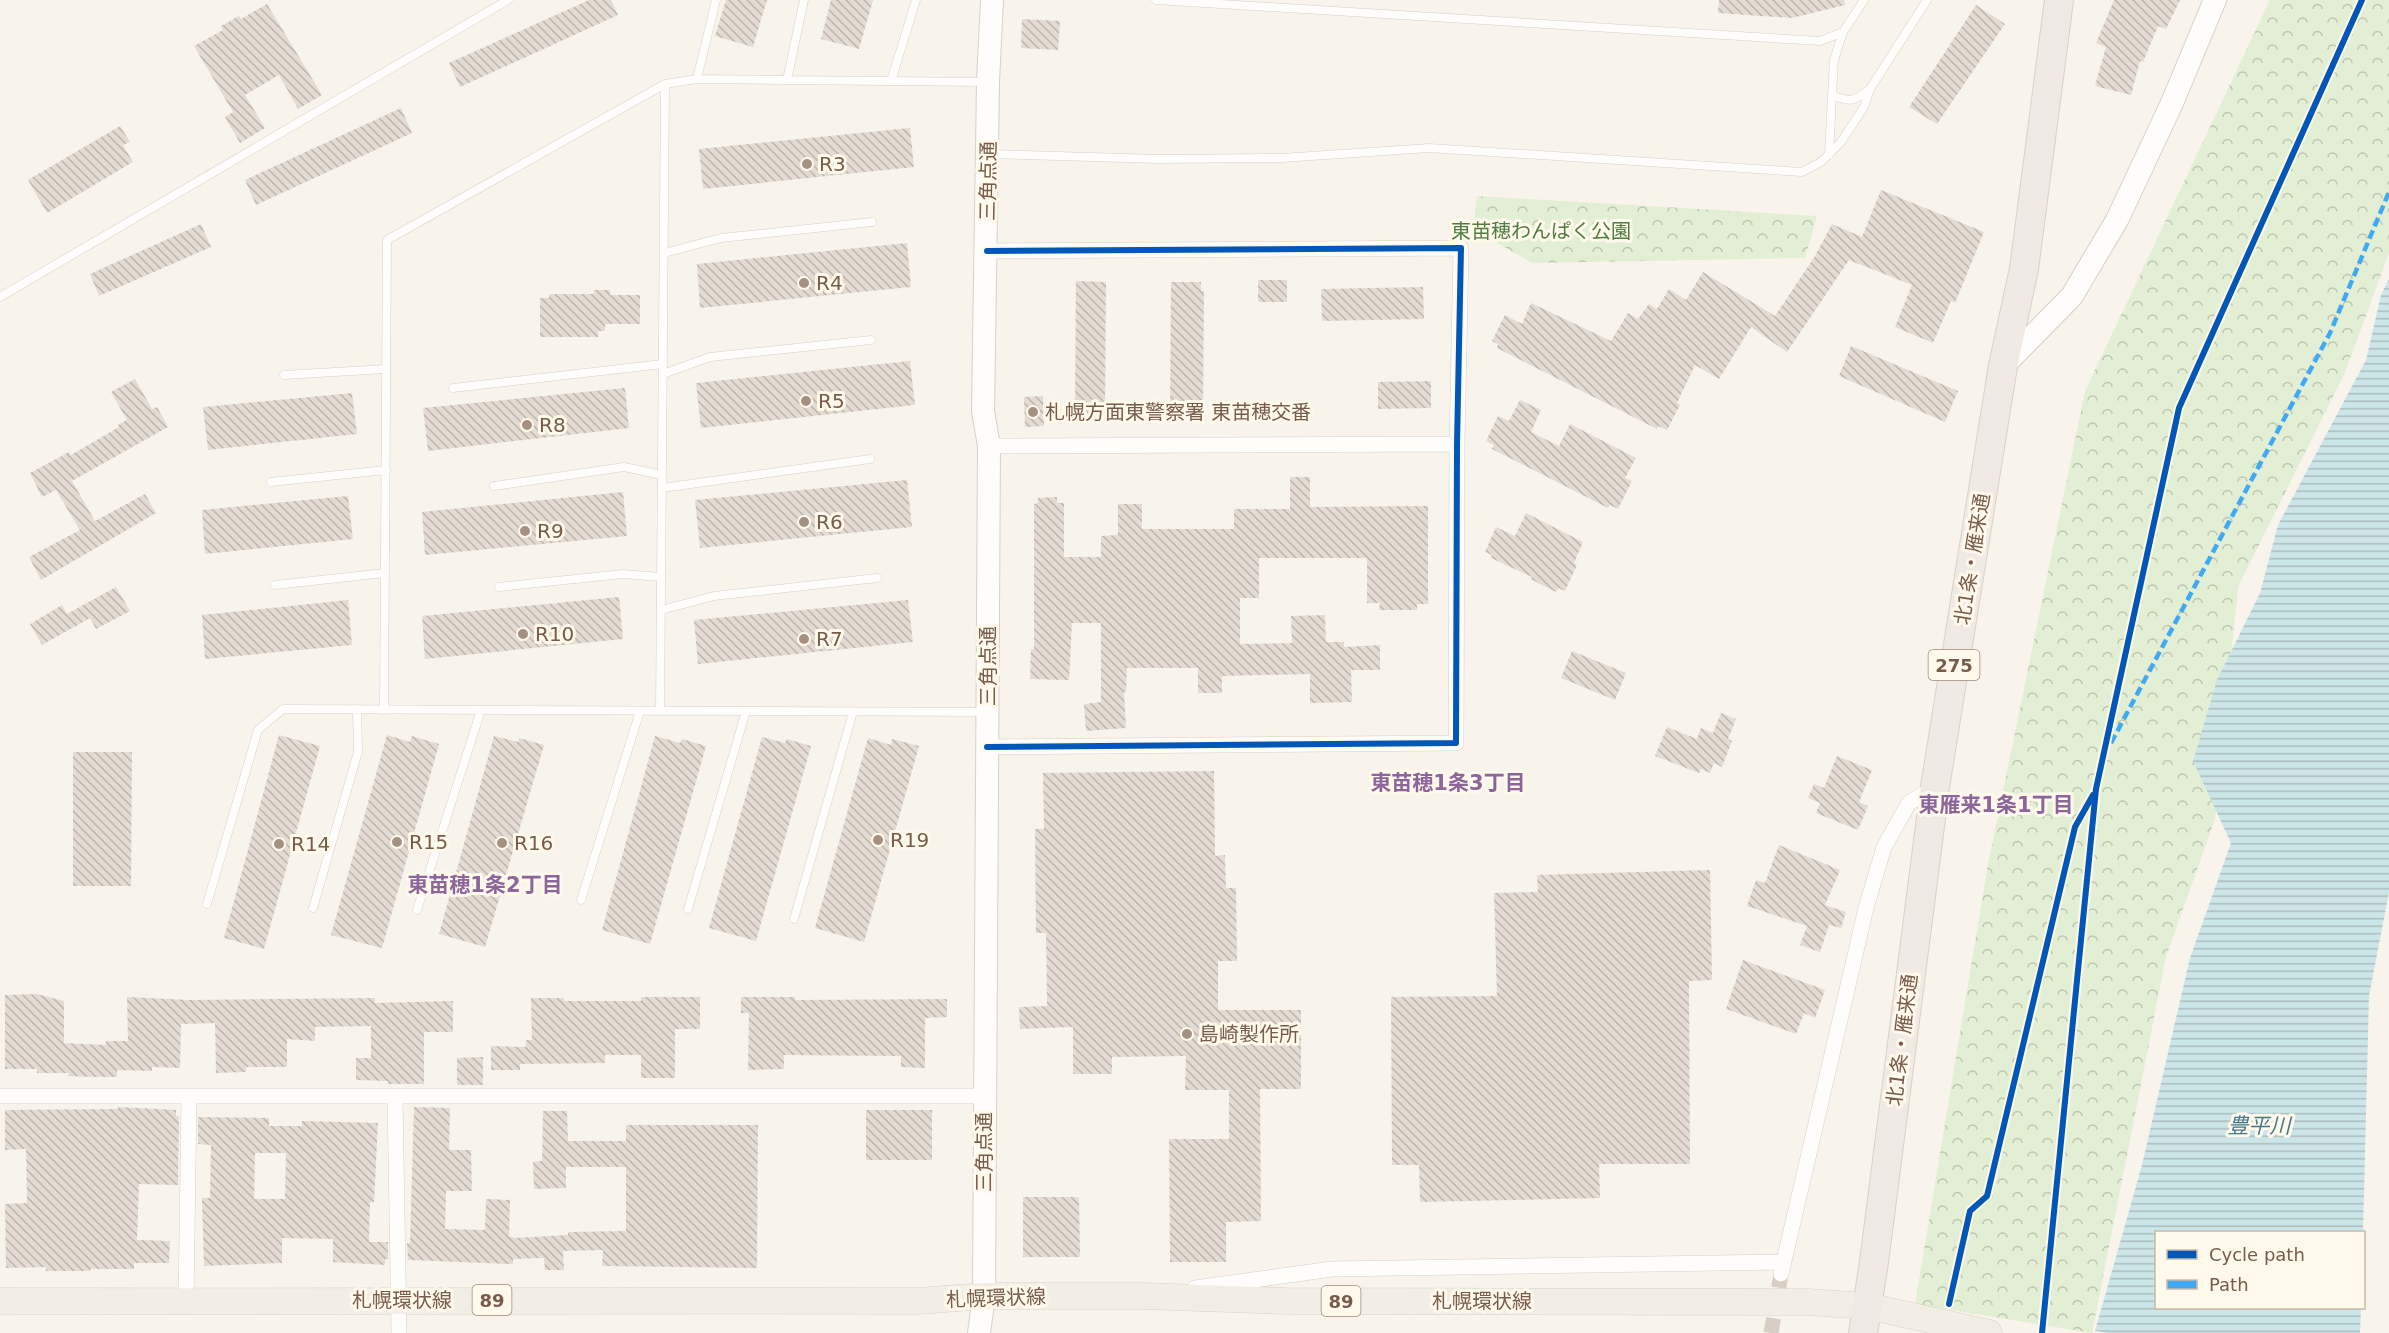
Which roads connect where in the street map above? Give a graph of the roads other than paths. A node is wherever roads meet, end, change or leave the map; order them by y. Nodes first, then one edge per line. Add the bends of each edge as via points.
1 (508, 0) edge
2 (716, 0) edge
3 (804, 0) edge
4 (916, 0) edge
5 (992, 0) edge
6 (1156, 0) edge
7 (1864, 0) edge
8 (1927, 0) edge
9 (2058, 0) edge
10 (2215, 0) edge
11 (1843, 32) junction
12 (697, 79) junction
13 (787, 80) junction
14 (891, 81) junction
15 (988, 82) junction
16 (665, 84) junction
17 (1870, 89) junction
18 (1832, 95) junction
19 (988, 154) junction
20 (1829, 155) junction
21 (872, 222) dead end
22 (987, 251) junction
23 (664, 253) junction
24 (0, 297) edge
25 (871, 340) dead end
26 (663, 364) junction
27 (2003, 366) junction
28 (386, 369) junction
29 (663, 374) junction
30 (284, 375) dead end
31 (453, 388) dead end
32 (1456, 444) junction
33 (989, 446) junction
34 (870, 459) dead end
35 (386, 470) junction
36 (662, 475) junction
37 (271, 482) dead end
38 (494, 486) dead end
39 (662, 489) junction
40 (385, 573) junction
41 (660, 577) junction
42 (877, 578) dead end
43 (275, 585) dead end
44 (499, 587) dead end
45 (661, 610) junction
46 (357, 709) junction
47 (384, 710) junction
48 (481, 710) junction
49 (640, 711) junction
50 (660, 711) junction
51 (746, 711) junction
52 (853, 712) junction
53 (987, 712) junction
54 (987, 747) junction
55 (1935, 787) junction
56 (581, 900) dead end
57 (207, 904) dead end
58 (314, 908) dead end
59 (688, 909) dead end
60 (417, 910) dead end
61 (794, 918) dead end
62 (0, 1096) edge
63 (189, 1096) junction
64 (395, 1096) junction
65 (985, 1096) junction
66 (984, 1296) junction
67 (1144, 1296) junction
68 (399, 1300) junction
69 (0, 1301) edge
70 (186, 1303) junction
71 (1865, 1319) edge
72 (399, 1333) edge
73 (979, 1333) edge
74 (1989, 1333) edge

1 - 24 lane
2 - 12 lane
3 - 13 lane
4 - 14 lane
5 - 15 street, 三角点通
6 - 11 lane via 1820,41
7 - 11 lane
8 - 17 lane
9 - 27 highway, 北1条・雁来通 / 275 via 2024,269
10 - 27 street via 2117,220 2072,296
11 - 18 lane via 1834,60
12 - 13 lane
12 - 16 lane
13 - 14 lane
14 - 15 lane
15 - 19 street, 三角点通
16 - 23 lane
16 - 28 lane via 387,240
17 - 18 lane via 1847,101
17 - 20 lane via 1864,106
18 - 20 lane
19 - 20 lane via 1282,158 1429,148 1802,172
19 - 22 street, 三角点通
21 - 23 lane via 721,238
22 - 32 street via 1461,248
22 - 33 street, 三角点通 via 983,411
23 - 26 lane
25 - 29 lane via 711,357
26 - 29 lane
26 - 31 lane
27 - 55 highway, 北1条・雁来通 / 275
28 - 30 lane
28 - 35 lane
29 - 36 lane
32 - 33 street
32 - 54 street via 1456,743
33 - 53 street, 三角点通
34 - 39 lane
35 - 37 lane
35 - 40 lane
36 - 38 lane via 624,467
36 - 39 lane
39 - 41 lane
40 - 43 lane
40 - 47 lane
41 - 44 lane via 623,574
41 - 45 lane
42 - 45 lane via 714,596
45 - 50 lane
46 - 47 lane
46 - 57 lane via 283,709 258,730
46 - 58 lane via 358,752
47 - 48 lane
48 - 49 lane
48 - 60 lane
49 - 50 lane
49 - 56 lane
50 - 51 lane
51 - 52 lane
51 - 59 lane
52 - 53 lane
52 - 61 lane
53 - 54 street, 三角点通
54 - 65 street, 三角点通
55 - 67 street via 1910,803 1884,847 1866,908 1782,1268 1332,1269
55 - 71 highway, 北1条・雁来通 / 275
62 - 63 street
63 - 64 street
63 - 70 street
64 - 65 street
64 - 68 street
65 - 66 street, 三角点通
66 - 67 main road, 札幌環状線 / 89
66 - 68 main road, 札幌環状線 / 89 via 918,1300
66 - 73 street, 三角点通
67 - 71 main road, 札幌環状線 / 89 via 1287,1301 1808,1302
68 - 70 main road, 札幌環状線 / 89
68 - 72 street
69 - 70 main road, 札幌環状線 / 89
71 - 74 main road, 札幌環状線 / 89

